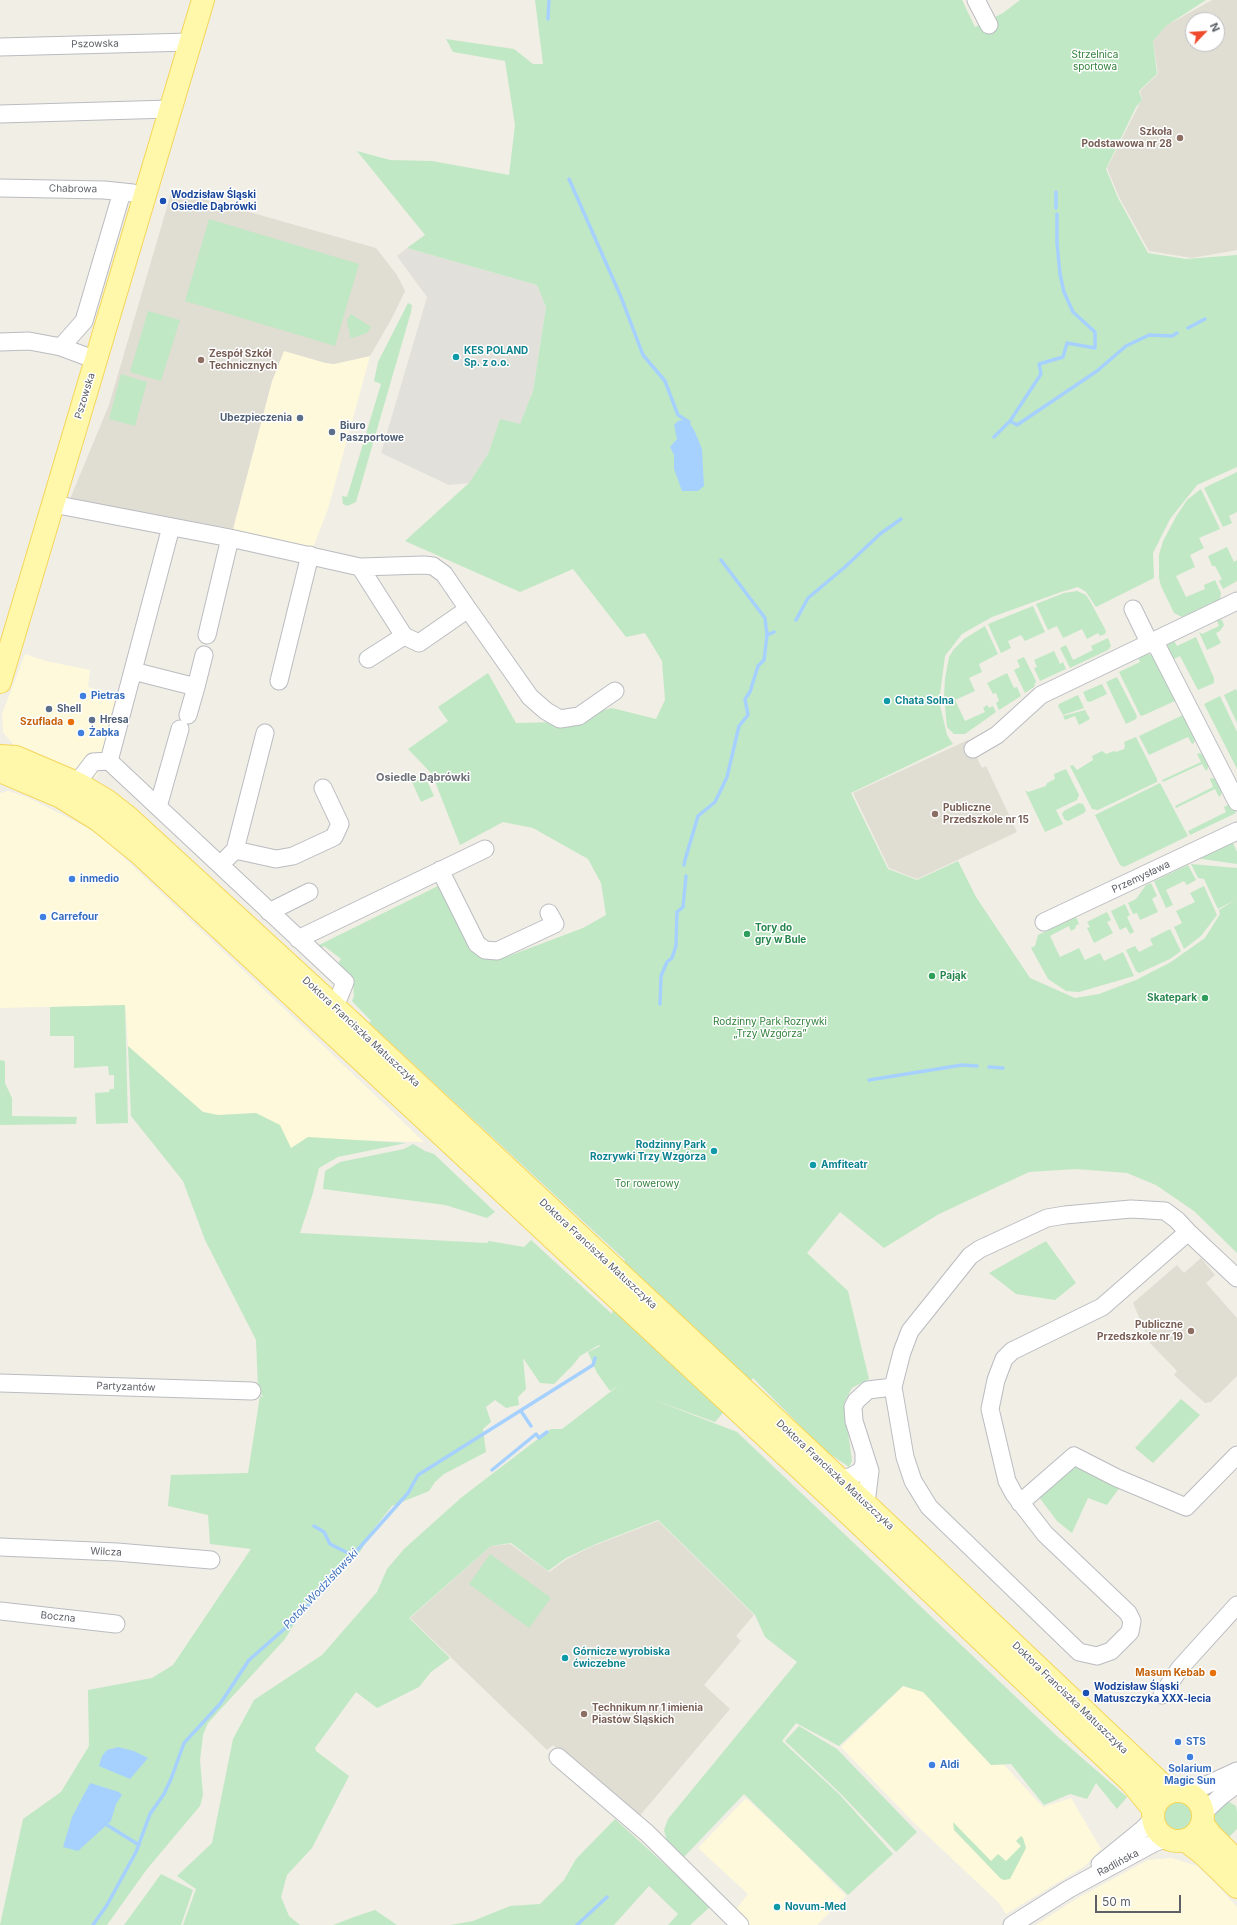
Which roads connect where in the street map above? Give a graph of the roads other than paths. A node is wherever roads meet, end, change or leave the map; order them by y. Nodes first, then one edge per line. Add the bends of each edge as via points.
1 (203, 0) edge
2 (976, 0) edge
3 (987, 19) dead end
4 (190, 42) junction
5 (0, 47) edge
6 (170, 109) junction
7 (0, 114) edge
8 (0, 188) edge
9 (122, 192) junction
10 (145, 193) junction
11 (0, 342) edge
12 (61, 347) junction
13 (96, 360) junction
14 (53, 504) junction
15 (171, 527) junction
16 (230, 538) junction
17 (310, 555) junction
18 (360, 567) junction
19 (1237, 601) edge
20 (468, 609) junction
21 (1133, 610) dead end
22 (207, 635) dead end
23 (404, 636) junction
24 (1152, 643) junction
25 (204, 655) dead end
26 (368, 659) dead end
27 (133, 671) junction
28 (279, 681) dead end
29 (0, 682) edge
30 (196, 687) junction
31 (615, 691) dead end
32 (265, 733) dead end
33 (0, 742) edge
34 (973, 749) dead end
35 (109, 761) junction
36 (5, 768) edge
37 (77, 783) junction
38 (323, 788) dead end
39 (1237, 802) edge
40 (158, 807) junction
41 (1237, 831) edge
42 (485, 849) dead end
43 (235, 850) junction
44 (220, 866) junction
45 (440, 870) junction
46 (309, 892) dead end
47 (269, 912) junction
48 (549, 913) dead end
49 (1044, 922) dead end
50 (298, 939) junction
51 (329, 1015) junction
52 (1183, 1226) junction
53 (1237, 1278) edge
54 (0, 1383) edge
55 (893, 1387) junction
56 (252, 1390) dead end
57 (736, 1396) junction
58 (864, 1452) junction
59 (1237, 1455) edge
60 (838, 1478) junction
61 (1020, 1503) junction
62 (857, 1509) junction
63 (0, 1547) edge
64 (211, 1560) dead end
65 (1237, 1605) edge
66 (0, 1611) edge
67 (116, 1624) dead end
68 (1162, 1695) dead end
69 (558, 1757) dead end
70 (1237, 1771) edge
71 (1237, 1784) edge
72 (1179, 1793) junction
73 (1153, 1814) junction
74 (1202, 1818) junction
75 (1176, 1839) junction
76 (1237, 1861) edge
77 (1237, 1887) edge
78 (1069, 1889) junction
79 (740, 1925) edge
80 (1012, 1925) edge

1 - 4 main road, Pszowska
2 - 3 street
4 - 5 street, Pszowska
4 - 6 main road, Pszowska
6 - 7 street
6 - 10 main road, Pszowska
8 - 9 street, Chabrowa
9 - 10 street, Chabrowa
9 - 12 street via 84,320
10 - 13 main road, Pszowska
11 - 12 street via 29,341
12 - 13 street
13 - 14 main road, Pszowska
14 - 15 street
14 - 29 main road, Pszowska
15 - 16 street
15 - 27 street
16 - 17 street
16 - 22 street
17 - 18 street
17 - 28 street
18 - 20 street via 433,566 444,574
18 - 23 street
19 - 24 street
20 - 23 street via 419,643
20 - 31 street via 530,697 560,719 579,716
21 - 24 street
23 - 26 street
24 - 34 street via 1041,695 997,734
24 - 39 street
25 - 30 street
27 - 30 street
27 - 35 street
30 - 40 street
32 - 43 street
33 - 36 main road
35 - 37 street via 93,762
35 - 40 street
36 - 37 main road, Doktora Franciszka Matuszczyka
36 - 51 main road, Doktora Franciszka Matuszczyka via 61,797 98,820
37 - 51 main road, Doktora Franciszka Matuszczyka via 106,800 129,818
38 - 43 street via 340,824 334,837 293,856 276,859
40 - 44 street
41 - 49 street, Przemysława
42 - 45 street
43 - 44 street
44 - 47 street
45 - 48 street via 477,944 485,950 496,951 554,924
45 - 50 street
46 - 47 street
47 - 50 street
50 - 51 street via 345,982
51 - 57 main road, Doktora Franciszka Matuszczyka
52 - 53 street
52 - 55 street via 1165,1211 1131,1209 1065,1215 1047,1218 980,1249 970,1256 910,1331
52 - 61 street via 1102,1307 1012,1351 1004,1359 996,1380 990,1409 1007,1481
54 - 56 street, Partyzantów
55 - 58 street via 868,1390 853,1407 854,1421
55 - 61 street via 907,1463 913,1481 929,1506 1079,1652 1097,1656 1111,1651 1130,1632 1132,1621 1128,1613 1045,1534
57 - 60 main road, Doktora Franciszka Matuszczyka
57 - 62 main road, Doktora Franciszka Matuszczyka
58 - 60 street via 861,1470 850,1477
58 - 62 street via 870,1471 869,1486
59 - 61 street via 1186,1507 1117,1478 1074,1456
60 - 62 main road, Doktora Franciszka Matuszczyka
62 - 72 main road, Doktora Franciszka Matuszczyka
62 - 73 main road, Doktora Franciszka Matuszczyka via 1131,1782
63 - 64 street, Wilcza via 117,1552
65 - 68 street via 1180,1668
66 - 67 street, Boczna
69 - 79 street via 647,1833
70 - 72 street
71 - 74 street via 1216,1800
72 - 73 main road via 1159,1798
72 - 74 main road via 1198,1802
73 - 75 main road via 1156,1829
73 - 78 street, Radlińska via 1143,1829
74 - 75 main road via 1192,1836
74 - 76 main road via 1211,1835
75 - 77 main road via 1203,1854
75 - 78 street, Radlińska via 1154,1843
78 - 80 street, Radlińska

